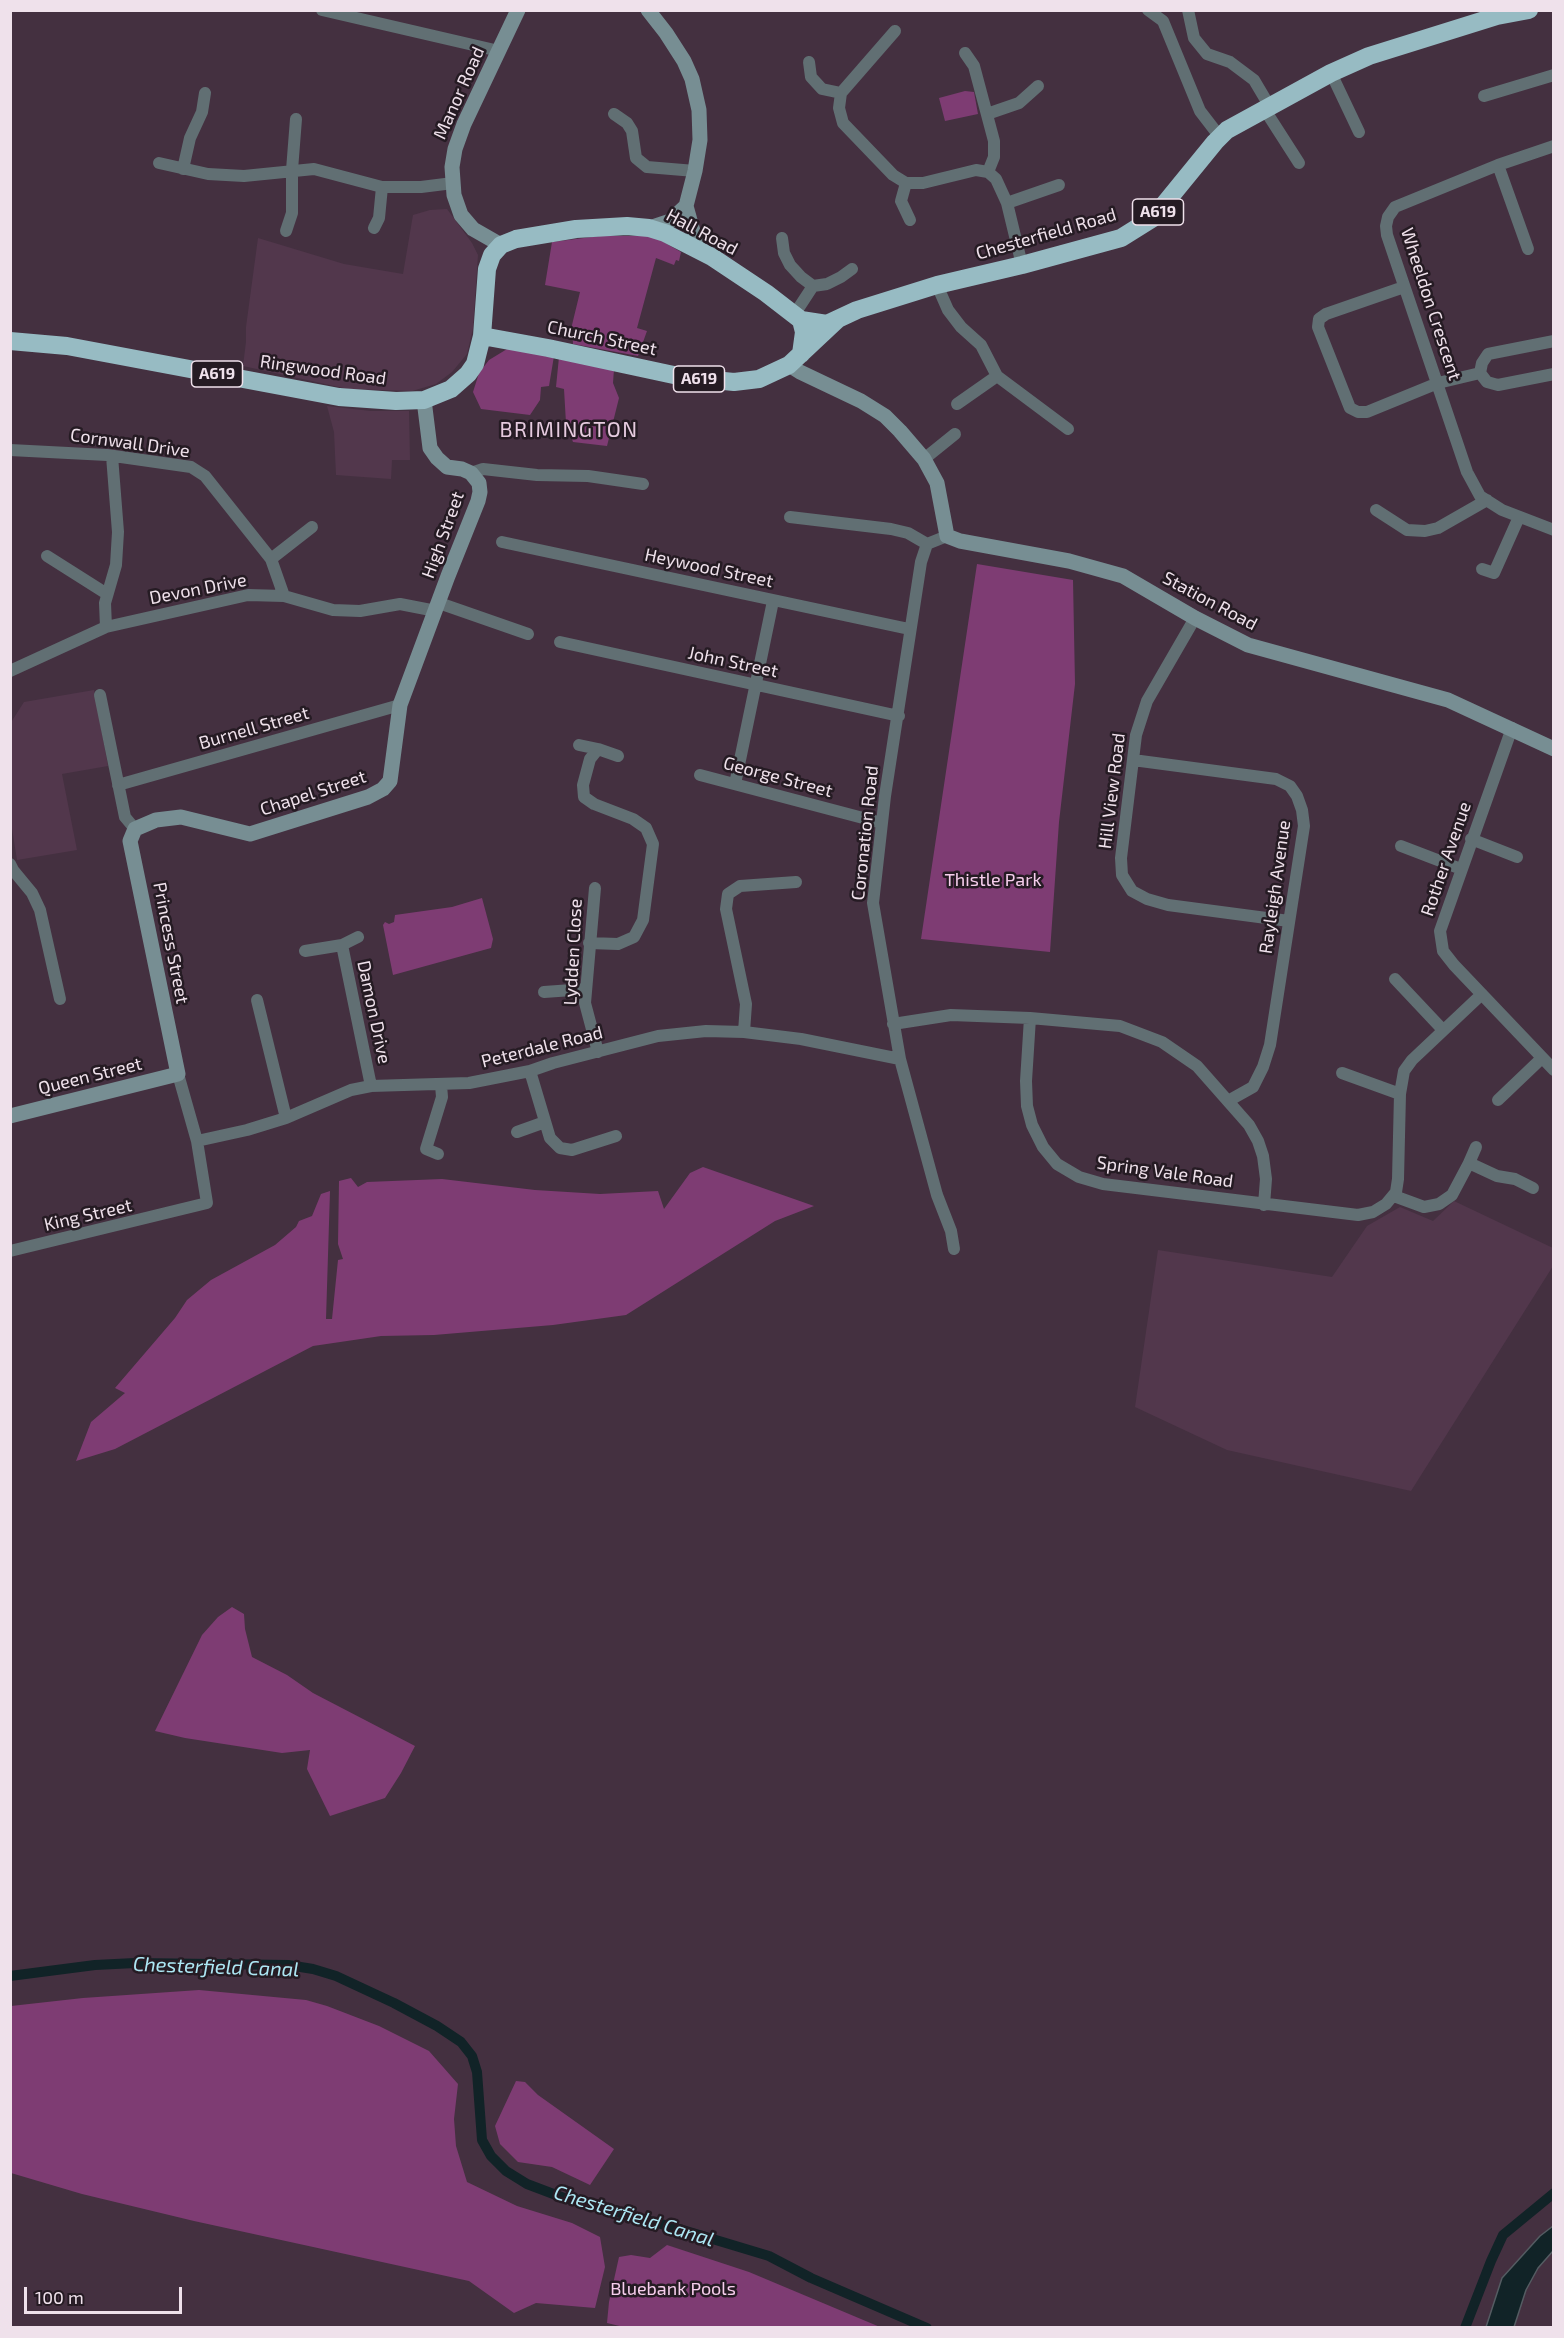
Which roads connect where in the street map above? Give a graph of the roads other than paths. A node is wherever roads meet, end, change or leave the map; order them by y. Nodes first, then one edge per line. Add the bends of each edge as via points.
1 (322, 10) edge
2 (518, 10) edge
3 (648, 10) edge
4 (1148, 10) edge
5 (1188, 10) edge
6 (1529, 10) edge
7 (895, 31) dead end
8 (498, 51) junction
9 (965, 53) dead end
10 (809, 62) dead end
11 (1331, 73) junction
12 (1554, 75) edge
13 (1038, 86) dead end
14 (205, 93) dead end
15 (841, 93) junction
16 (1484, 96) dead end
17 (1267, 108) junction
18 (614, 114) dead end
19 (987, 114) junction
20 (296, 119) dead end
21 (1359, 132) dead end
22 (1220, 137) junction
23 (1554, 146) edge
24 (159, 163) dead end
25 (1299, 163) dead end
26 (1498, 165) junction
27 (183, 169) junction
28 (292, 170) junction
29 (695, 171) junction
30 (988, 172) junction
31 (453, 183) junction
32 (906, 183) junction
33 (1059, 185) dead end
34 (382, 187) junction
35 (1007, 203) junction
36 (686, 206) junction
37 (910, 220) dead end
38 (374, 228) dead end
39 (649, 228) junction
40 (286, 231) dead end
41 (782, 238) dead end
42 (501, 245) junction
43 (698, 249) junction
44 (1528, 249) dead end
45 (1022, 266) junction
46 (852, 269) dead end
47 (937, 285) junction
48 (813, 286) junction
49 (1404, 286) junction
50 (798, 318) junction
51 (837, 320) junction
52 (482, 336) junction
53 (10, 341) edge
54 (1554, 341) edge
55 (518, 343) junction
56 (795, 360) junction
57 (475, 364) junction
58 (1480, 374) junction
59 (1554, 374) edge
60 (997, 376) junction
61 (1438, 383) junction
62 (424, 400) junction
63 (957, 404) dead end
64 (1068, 429) dead end
65 (955, 434) dead end
66 (10, 450) edge
67 (112, 456) junction
68 (924, 459) junction
69 (471, 473) junction
70 (643, 484) dead end
71 (1487, 500) junction
72 (1376, 510) dead end
73 (790, 517) dead end
74 (1519, 517) junction
75 (312, 527) dead end
76 (1554, 530) edge
77 (947, 536) junction
78 (502, 542) dead end
79 (927, 544) junction
80 (47, 556) dead end
81 (271, 559) junction
82 (1482, 568) dead end
83 (107, 594) junction
84 (284, 596) junction
85 (773, 601) junction
86 (437, 607) junction
87 (1195, 618) junction
88 (106, 627) junction
89 (909, 629) junction
90 (528, 634) dead end
91 (560, 642) dead end
92 (10, 671) edge
93 (755, 685) junction
94 (100, 695) dead end
95 (400, 705) junction
96 (899, 716) junction
97 (1512, 728) junction
98 (579, 745) dead end
99 (598, 749) junction
100 (1554, 749) edge
101 (618, 756) dead end
102 (1133, 759) junction
103 (700, 775) dead end
104 (735, 784) junction
105 (118, 785) junction
106 (882, 823) junction
107 (135, 829) junction
108 (1472, 839) junction
109 (1401, 846) dead end
110 (1517, 857) dead end
111 (10, 864) edge
112 (1461, 869) junction
113 (796, 882) dead end
114 (595, 888) dead end
115 (1289, 921) junction
116 (358, 937) dead end
117 (589, 943) junction
118 (342, 945) junction
119 (305, 951) dead end
120 (1395, 979) dead end
121 (586, 989) junction
122 (544, 992) dead end
123 (1482, 994) junction
124 (60, 999) dead end
125 (257, 1000) dead end
126 (1030, 1018) junction
127 (893, 1024) junction
128 (1443, 1030) junction
129 (744, 1032) junction
130 (598, 1052) junction
131 (1542, 1058) junction
132 (900, 1059) junction
133 (1554, 1070) edge
134 (530, 1071) junction
135 (1342, 1073) dead end
136 (178, 1074) junction
137 (441, 1085) junction
138 (371, 1086) junction
139 (1400, 1094) junction
140 (1498, 1100) dead end
141 (1228, 1101) junction
142 (10, 1116) edge
143 (286, 1118) junction
144 (545, 1122) junction
145 (517, 1132) dead end
146 (616, 1136) dead end
147 (197, 1141) junction
148 (1476, 1147) dead end
149 (438, 1154) dead end
150 (1469, 1163) junction
151 (1533, 1188) dead end
152 (1390, 1200) junction
153 (207, 1203) joint
154 (1264, 1205) junction
155 (954, 1249) dead end
156 (10, 1251) edge

1 - 8 street
2 - 8 street, Manor Road
3 - 29 street via 692,79 700,140
4 - 22 street via 1163,21 1200,111
5 - 17 street via 1194,38 1207,54 1230,62 1254,80
6 - 11 highway, Chesterfield Road / A619 via 1370,56
7 - 15 street
8 - 31 street, Manor Road via 455,149
9 - 19 street via 974,66
10 - 15 street via 811,77 822,89
11 - 17 highway, Chesterfield Road / A619
11 - 21 street
12 - 16 street
13 - 19 street via 1019,103
14 - 27 street
15 - 32 street via 843,123 893,175
17 - 22 highway, Chesterfield Road / A619
17 - 25 street
18 - 29 street via 632,131 636,158 647,167
19 - 30 street via 995,150
20 - 28 street
22 - 45 highway, Chesterfield Road / A619 via 1153,218 1121,237
23 - 26 street, Wheeldon Crescent
24 - 27 street
26 - 44 street
26 - 49 street, Wheeldon Crescent via 1395,207 1388,217 1387,235
27 - 28 street via 244,176
28 - 34 street via 314,169
28 - 40 street via 292,213
29 - 36 street
30 - 32 street via 976,170 923,183
30 - 35 street via 996,179
31 - 34 street
31 - 42 street, Manor Road via 461,215 473,229
32 - 37 street via 901,201
33 - 35 street
34 - 38 street
35 - 45 street
36 - 39 street via 670,221
36 - 43 street
39 - 42 highway, Hall Road via 576,229
39 - 43 highway, Hall Road
41 - 48 street via 790,265
42 - 52 highway, A619 via 487,269
43 - 50 highway, Hall Road
45 - 47 highway, Chesterfield Road / A619
46 - 48 street via 827,284
47 - 51 highway, Chesterfield Road / A619
47 - 60 street via 948,310 981,345
48 - 50 street
49 - 61 street, Wheeldon Crescent
49 - 61 street via 1326,314 1319,319 1318,327 1350,408 1358,412 1367,412
50 - 51 highway, Chesterfield Road / A619 via 816,324
50 - 56 highway via 804,332
51 - 56 highway, Church Street / A619
52 - 55 highway, Church Street / A619
52 - 57 highway, Ringwood Road / A619
53 - 62 highway, Ringwood Road / A619 via 77,348 339,397
54 - 58 street via 1488,354
55 - 56 highway, Church Street / A619 via 683,377 729,382 759,379
55 - 57 highway, Ringwood Road / A619
56 - 68 street via 800,372 885,416
57 - 62 highway, Ringwood Road / A619 via 451,389
58 - 59 street via 1498,386
58 - 61 street
60 - 63 street
60 - 64 street
61 - 71 street, Wheeldon Crescent via 1467,472 1480,496
62 - 69 street, High Street via 430,448 436,458 447,467
65 - 68 street
66 - 67 street, Cornwall Drive
67 - 81 street, Cornwall Drive via 191,467 205,476
67 - 83 street via 118,532 116,565
68 - 77 street via 937,483
69 - 70 street via 483,469
69 - 86 street, High Street via 478,483 478,501
71 - 72 street via 1438,528 1425,531 1407,530
71 - 74 street, Wheeldon Crescent
73 - 79 street via 891,529
74 - 76 street, Wheeldon Crescent
74 - 82 street via 1494,573
75 - 81 street
77 - 79 street
77 - 87 street, Station Road via 1123,576
78 - 85 street, Heywood Street
79 - 89 street, Coronation Road
80 - 83 street
81 - 84 street, Cornwall Drive
83 - 88 street
84 - 86 street, Devon Drive via 333,610 360,611 400,604
84 - 88 street, Devon Drive via 248,595
85 - 89 street, Heywood Street
85 - 93 street
86 - 90 street
86 - 95 street, High Street
87 - 97 street, Station Road via 1248,645 1448,700
87 - 102 street, Hill View Road via 1147,701
88 - 92 street, Devon Drive
89 - 96 street, Coronation Road
91 - 93 street, John Street
93 - 96 street, John Street
93 - 104 street
94 - 105 street, Princess Street
95 - 105 street, Burnell Street
95 - 107 street, Chapel Street via 390,781 368,797 250,834 181,817 156,820
96 - 106 street, Coronation Road
97 - 100 street, Station Road
97 - 108 street, Rother Avenue
98 - 99 street
99 - 101 street
99 - 117 street via 590,759 584,797 633,819 646,828 653,844 643,920 634,937 618,944
102 - 115 street, Hill View Road via 1121,858 1122,875 1132,891 1168,905
102 - 115 street, Rayleigh Avenue via 1276,779 1290,786 1302,810 1304,826
103 - 104 street, George Street
104 - 106 street, George Street
105 - 107 street, Princess Street via 125,817
106 - 127 street, Coronation Road via 873,903
107 - 136 street, Princess Street via 130,841
108 - 110 street
108 - 112 street, Rother Avenue
109 - 112 street
111 - 124 street via 40,910
112 - 123 street, Rother Avenue via 1440,931 1443,951
113 - 129 street via 740,886 728,894 726,909 746,1004
114 - 117 street, Lydden Close
115 - 141 street, Rayleigh Avenue via 1270,1045 1263,1067 1253,1087
116 - 118 street, Damon Drive
117 - 121 street, Lydden Close
118 - 119 street, Damon Drive
118 - 138 street, Damon Drive
120 - 128 street
121 - 122 street
121 - 130 street, Lydden Close via 585,1003
123 - 128 street
123 - 131 street, Rother Avenue
125 - 143 street
126 - 127 street via 951,1015
126 - 141 street via 1120,1026 1162,1042 1197,1066
126 - 154 street, Spring Vale Road via 1027,1106 1043,1147 1057,1164 1079,1177 1103,1184
127 - 132 street, Coronation Road
128 - 139 street via 1404,1071
129 - 130 street, Peterdale Road via 658,1036
129 - 132 street, Peterdale Road
130 - 134 street, Peterdale Road
131 - 133 street, Rother Avenue
131 - 140 street
132 - 155 street, Coronation Road
134 - 137 street, Peterdale Road
134 - 144 street
135 - 139 street
136 - 142 street, Queen Street
136 - 147 street, Princess Street
137 - 138 street, Peterdale Road
137 - 149 street via 442,1097 426,1149
138 - 143 street, Peterdale Road via 351,1090
139 - 152 street via 1398,1179
141 - 154 street via 1249,1125 1263,1156
143 - 147 street, Peterdale Road
144 - 145 street
144 - 146 street via 550,1138 561,1148 572,1150
147 - 153 street, Princess Street
148 - 150 street
150 - 151 street
150 - 152 street via 1452,1195 1439,1204 1424,1207
152 - 154 street, Spring Vale Road via 1373,1212 1358,1215
153 - 156 street, King Street

